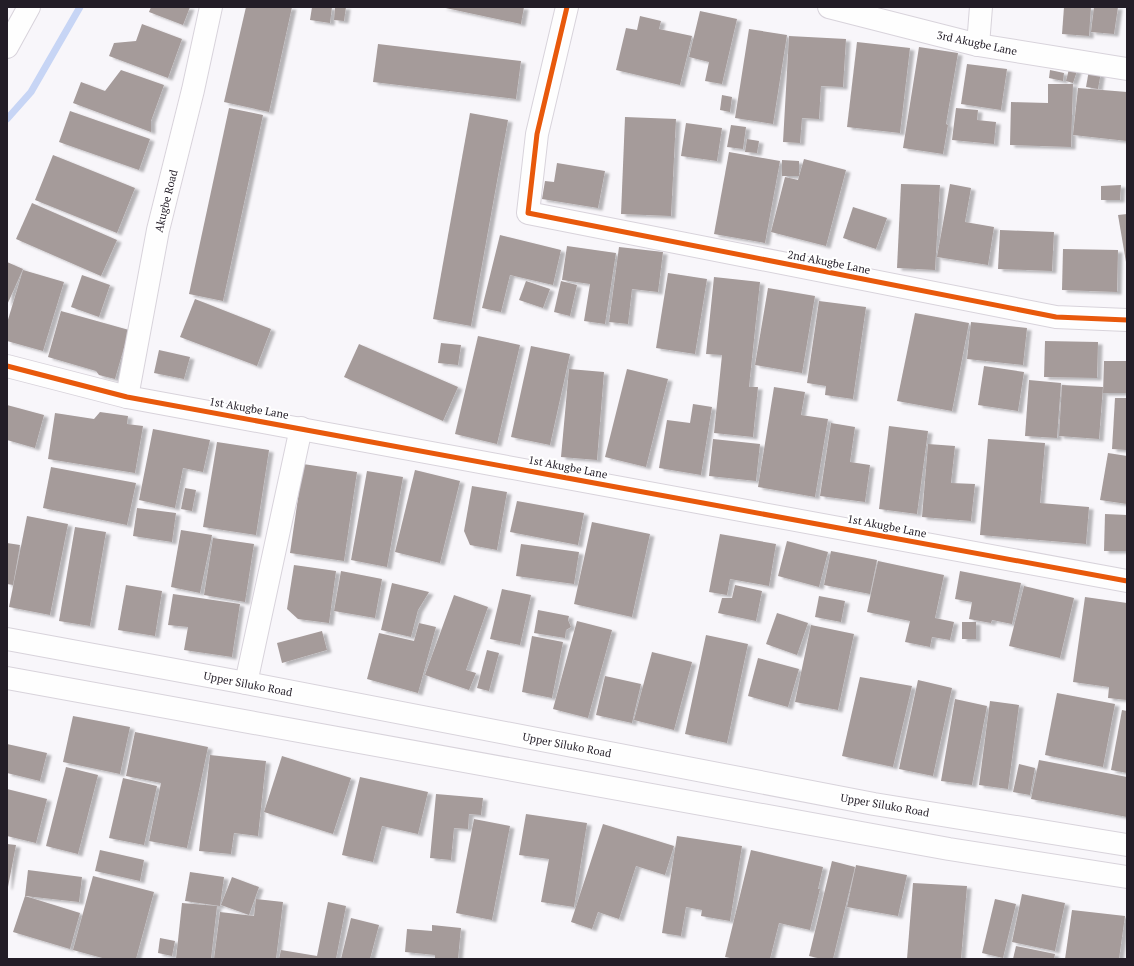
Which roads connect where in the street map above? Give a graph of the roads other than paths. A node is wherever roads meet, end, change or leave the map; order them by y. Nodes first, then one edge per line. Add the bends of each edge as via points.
1 (29, 7) edge
2 (211, 7) edge
3 (567, 7) edge
4 (829, 7) edge
5 (981, 7) edge
6 (978, 45) junction
7 (7, 47) edge
8 (1127, 69) edge
9 (1127, 320) edge
10 (7, 366) edge
11 (127, 396) junction
12 (301, 428) junction
13 (1127, 581) edge
14 (7, 639) edge
15 (7, 678) edge
16 (246, 683) junction
17 (1127, 845) edge
18 (1127, 877) edge

1 - 7 street
2 - 11 street, Akugbe Road via 158,230
3 - 9 street, 2nd Akugbe Lane via 537,134 528,214 1056,317
4 - 6 street, 3rd Akugbe Lane
5 - 6 street
6 - 8 street, 3rd Akugbe Lane
10 - 11 street, 1st Akugbe Lane
11 - 12 street, 1st Akugbe Lane
12 - 13 street, 1st Akugbe Lane
12 - 16 street
14 - 16 street, Upper Siluko Road
15 - 18 street via 942,848
16 - 17 street, Upper Siluko Road via 874,804

